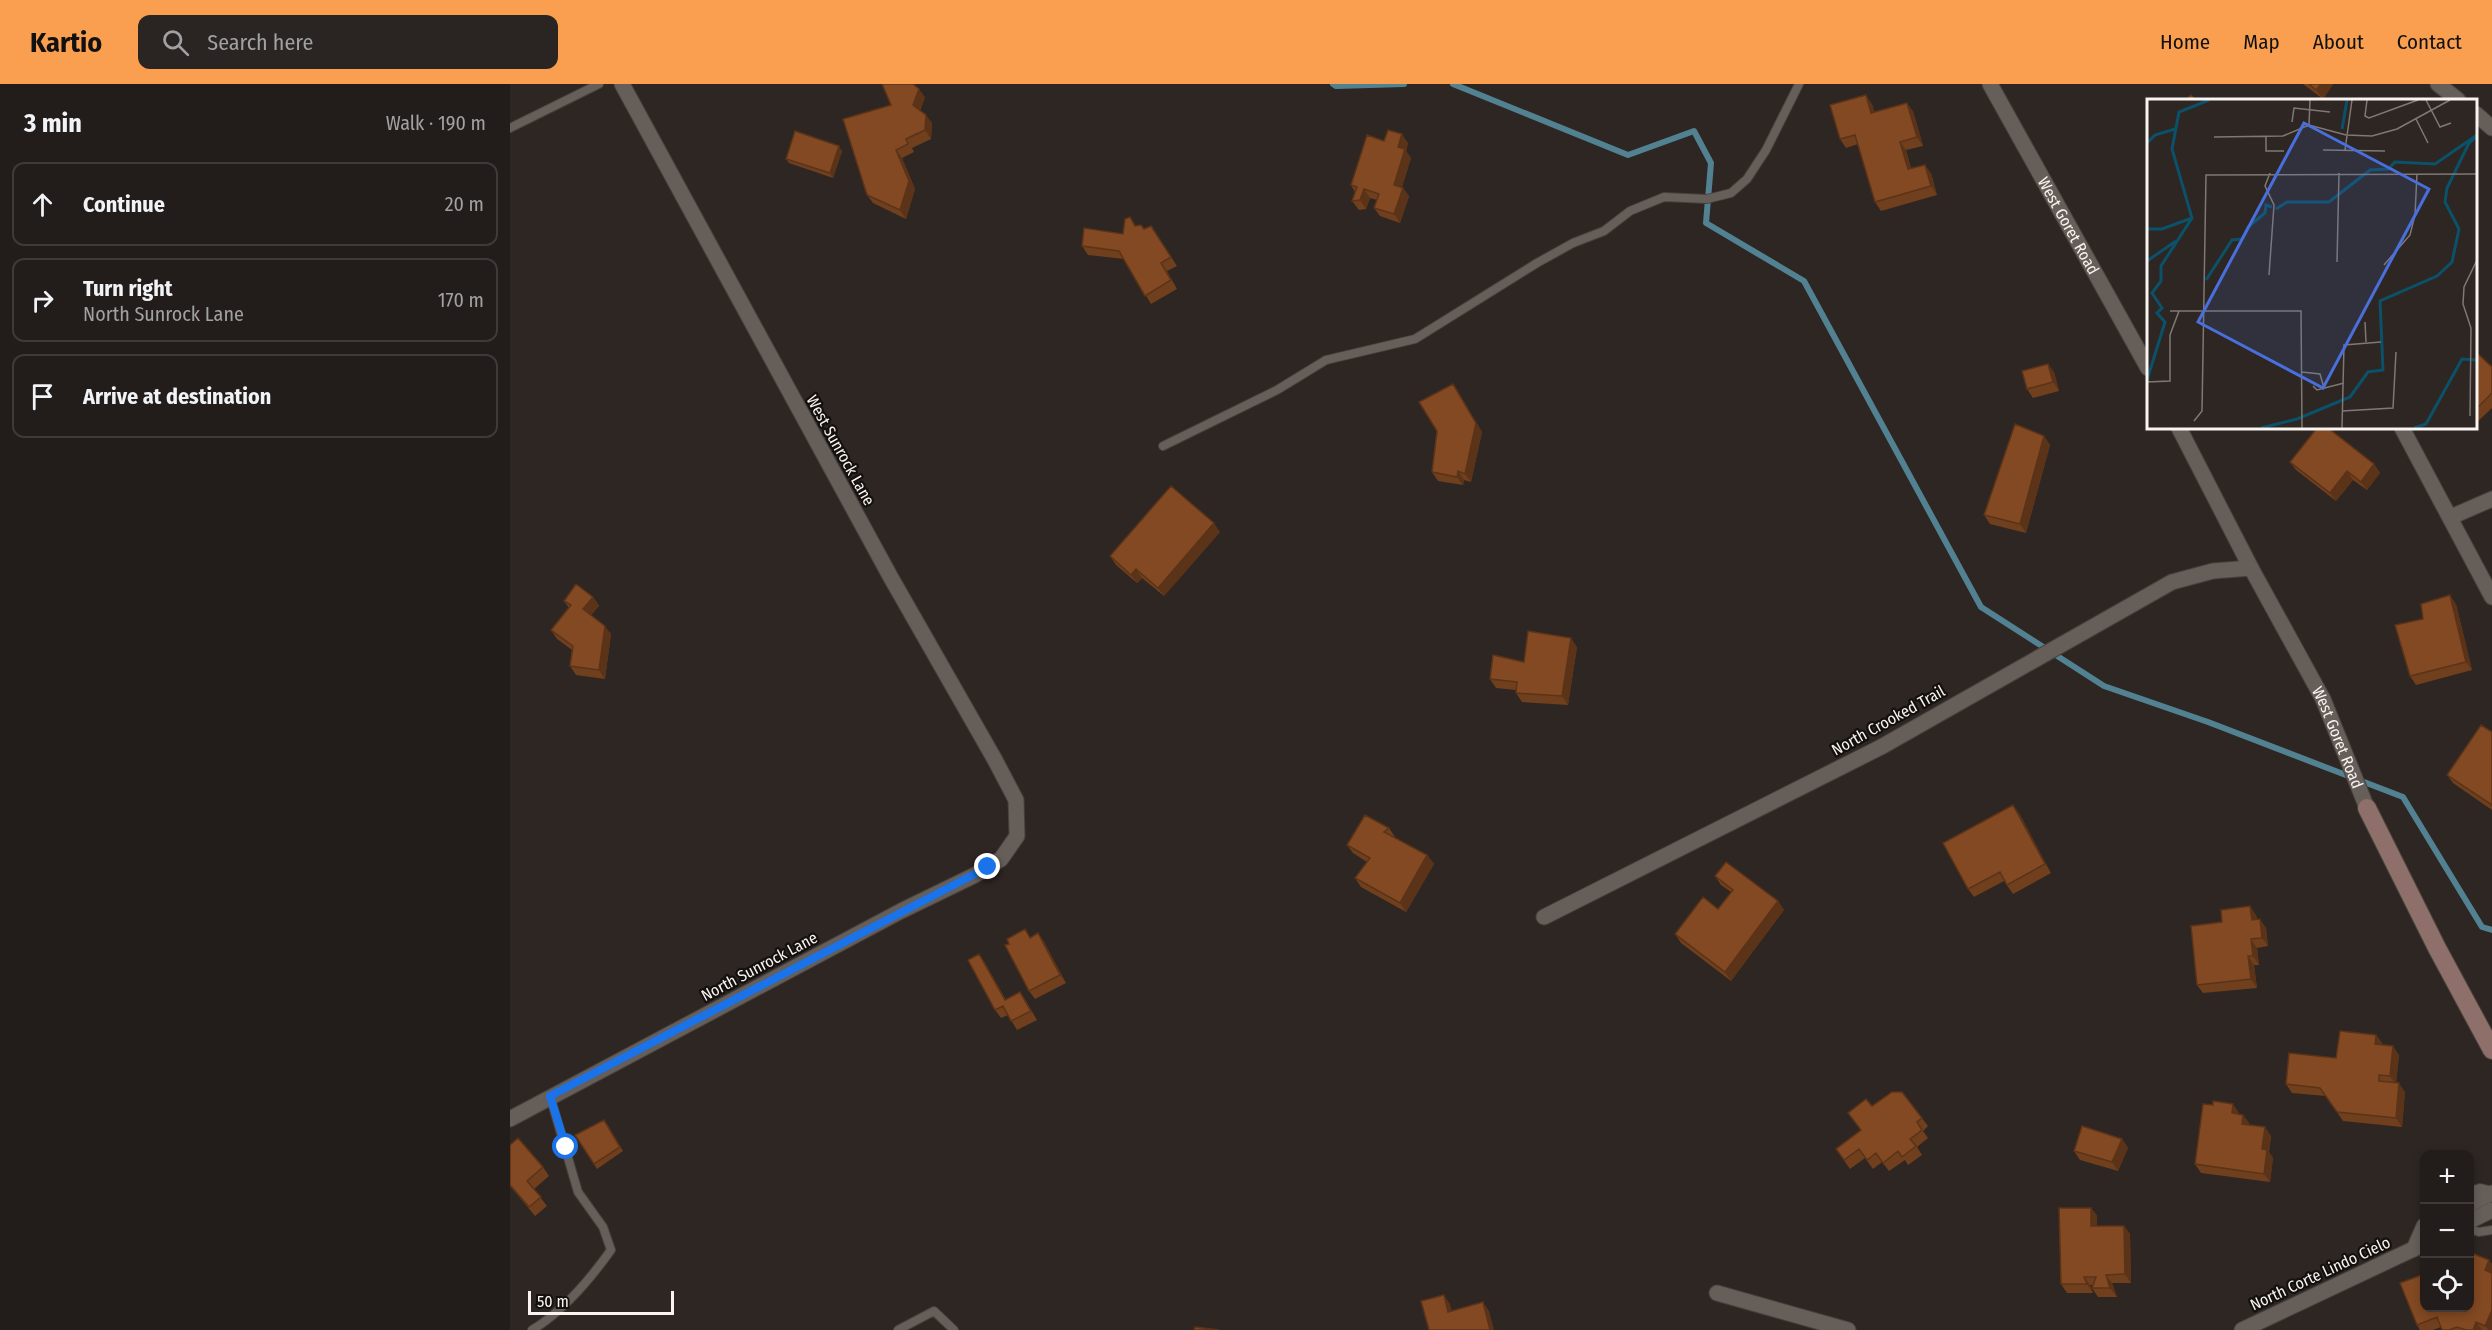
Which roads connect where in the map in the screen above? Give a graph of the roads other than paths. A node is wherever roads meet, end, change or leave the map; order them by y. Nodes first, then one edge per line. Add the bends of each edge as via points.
1 (599, 84) edge
2 (621, 84) edge
3 (1799, 84) edge
4 (1990, 84) edge
5 (2438, 84) edge
6 (2457, 99) edge
7 (2477, 116) edge
8 (510, 128) edge
9 (2492, 128) edge
10 (2147, 366) edge
11 (2180, 429) edge
12 (2403, 429) edge
13 (1163, 446) dead end
14 (2492, 500) edge
15 (2451, 517) junction
16 (2251, 568) junction
17 (2492, 597) edge
18 (2367, 808) joint
19 (1017, 836) joint
20 (1544, 917) dead end
21 (2492, 1050) edge
22 (550, 1096) junction
23 (510, 1119) edge
24 (2474, 1190) edge
25 (2492, 1192) edge
26 (2474, 1201) edge
27 (2492, 1210) edge
28 (2474, 1219) edge
29 (2474, 1230) edge
30 (2492, 1230) edge
31 (2419, 1246) edge
32 (1717, 1293) dead end
33 (532, 1330) edge
34 (898, 1330) edge
35 (954, 1330) edge
36 (1848, 1330) edge
37 (2242, 1330) edge

1 - 8 lane
2 - 19 street, West Sunrock Lane via 1016,800
3 - 13 lane via 1766,150 1747,179 1731,193 1707,199 1664,197 1630,211 1604,231 1537,263 1415,339 1326,360 1277,390
4 - 10 street, West Goret Road
5 - 6 street
7 - 9 street
11 - 16 street, West Goret Road
12 - 15 street
14 - 15 street
15 - 17 street
16 - 18 street, West Goret Road via 2323,699
16 - 20 street, North Crooked Trail via 2213,571 2172,582 1881,747
18 - 21 street, West Goret Road
19 - 22 street, North Sunrock Lane via 1001,859 975,875
22 - 23 street, North Sunrock Lane
22 - 33 lane via 578,1192 603,1227 611,1250 552,1315
24 - 25 lane
25 - 26 street
27 - 28 street
29 - 30 lane
31 - 37 street, North Corte Lindo Cielo
32 - 36 street
34 - 35 lane via 934,1311

